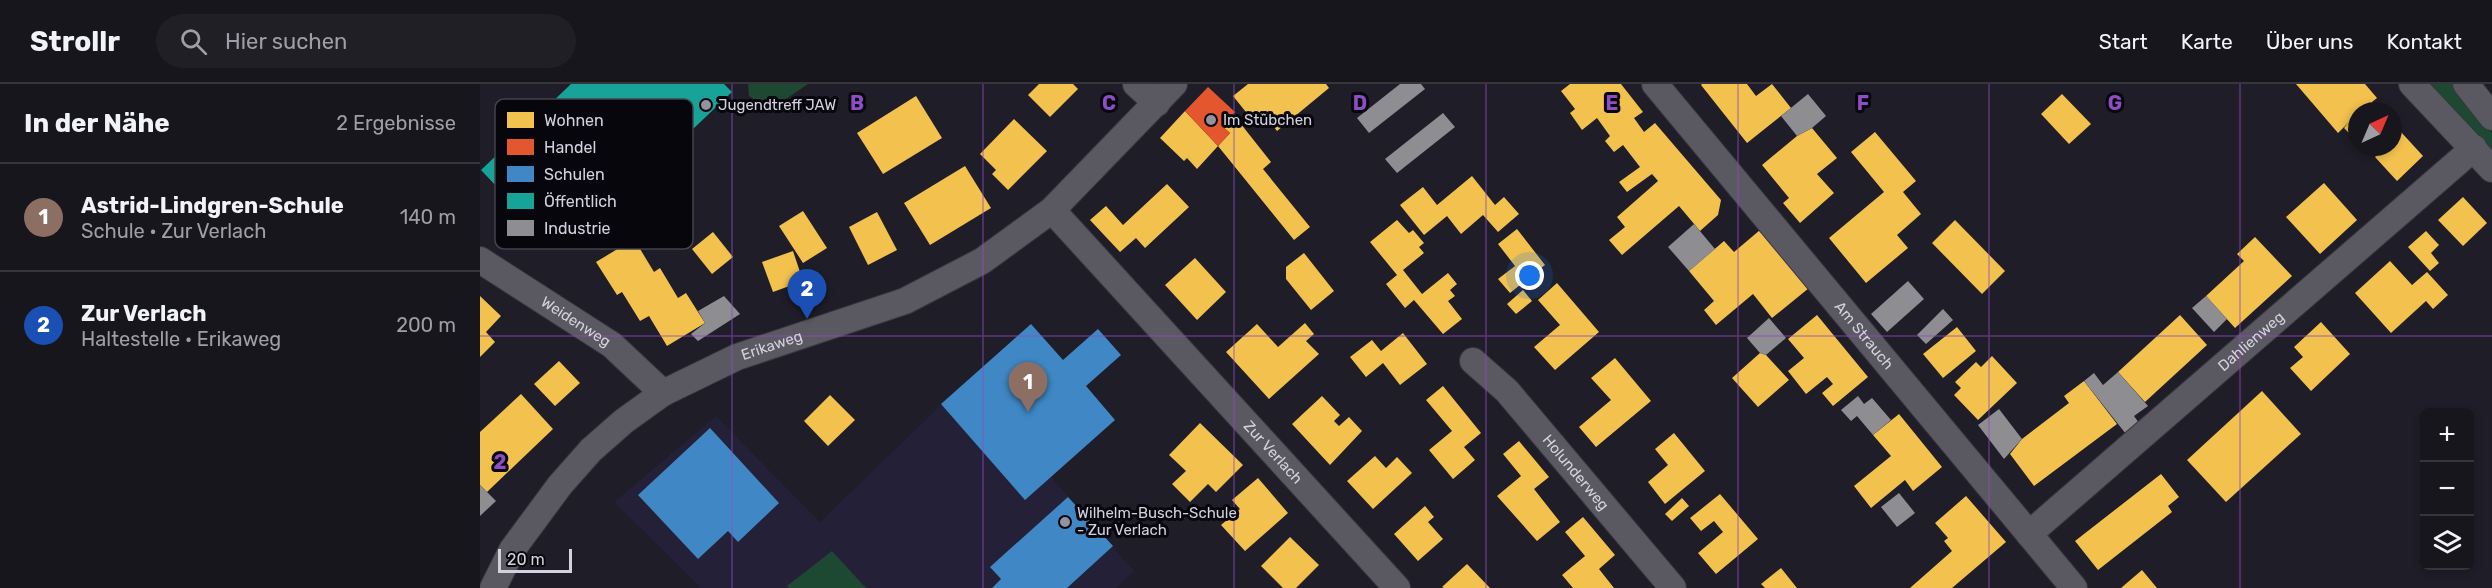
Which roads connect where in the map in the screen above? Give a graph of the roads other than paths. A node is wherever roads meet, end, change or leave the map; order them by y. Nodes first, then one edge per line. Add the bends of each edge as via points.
1 (1136, 84) edge
2 (1174, 84) edge
3 (1655, 84) edge
4 (2412, 84) edge
5 (2466, 84) edge
6 (1157, 103) junction
7 (2492, 117) edge
8 (2474, 148) junction
9 (2492, 169) edge
10 (1052, 210) junction
11 (480, 260) edge
12 (1473, 362) dead end
13 (663, 393) junction
14 (2029, 534) junction
15 (493, 588) edge
16 (1397, 588) edge
17 (1673, 588) edge
18 (2074, 588) edge

1 - 6 street
2 - 6 street, Erikaweg
3 - 14 street, Am Strauch
4 - 8 street
5 - 7 street
6 - 10 street, Erikaweg
8 - 9 street
8 - 14 street, Dahlienweg
10 - 13 street, Erikaweg via 982,261 905,302 737,357
10 - 16 street, Zur Verlach
11 - 13 street, Weidenweg via 612,345
12 - 17 street, Holunderweg via 1507,391
13 - 15 street, Erikaweg via 591,450 560,484 512,550
14 - 18 street, Am Strauch

